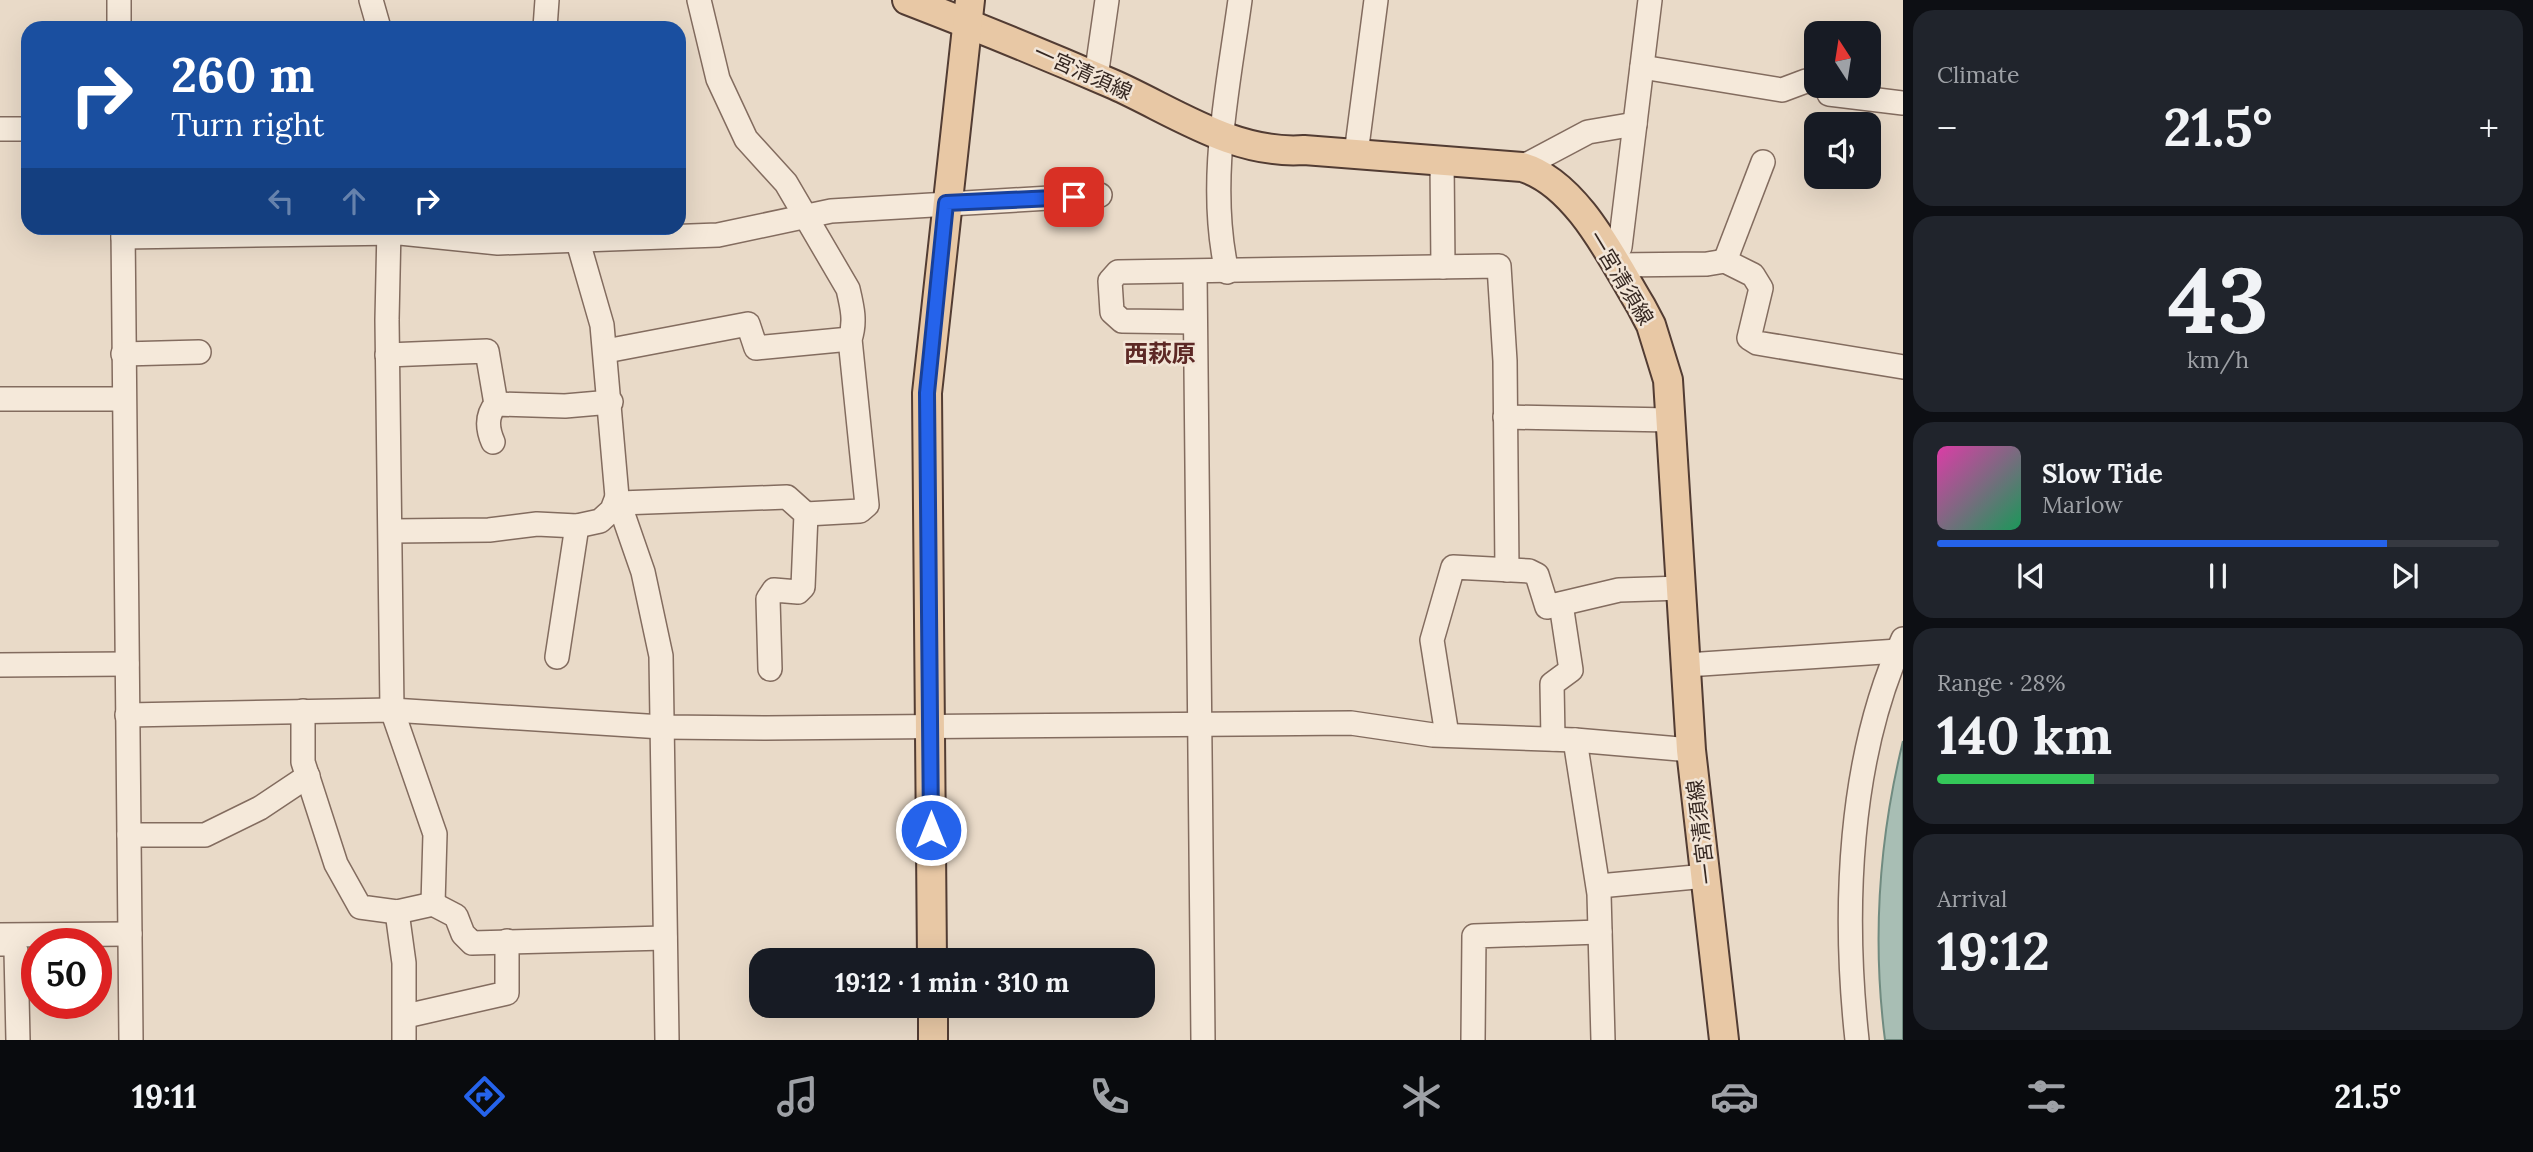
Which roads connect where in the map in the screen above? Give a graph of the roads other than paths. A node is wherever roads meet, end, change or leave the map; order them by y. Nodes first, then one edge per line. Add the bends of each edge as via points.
1 (119, 0) edge
2 (371, 0) edge
3 (547, 0) edge
4 (699, 0) edge
5 (907, 0) edge
6 (1107, 0) edge
7 (1240, 0) edge
8 (1376, 0) edge
9 (1650, 0) edge
10 (969, 12) edge
11 (119, 21) edge
12 (377, 21) edge
13 (546, 21) edge
14 (1642, 67) junction
15 (1096, 77) junction
16 (1804, 81) edge
17 (1881, 91) edge
18 (1903, 94) edge
19 (1862, 98) edge
20 (1903, 103) edge
21 (1635, 124) junction
22 (0, 129) edge
23 (21, 129) edge
24 (1222, 135) junction
25 (1356, 154) junction
26 (1442, 161) junction
27 (1763, 162) dead end
28 (1522, 167) junction
29 (1100, 195) dead end
30 (946, 203) junction
31 (804, 215) junction
32 (686, 234) edge
33 (123, 235) edge
34 (389, 235) edge
35 (425, 235) edge
36 (566, 235) edge
37 (575, 235) edge
38 (1613, 260) junction
39 (1726, 261) junction
40 (1443, 267) junction
41 (1227, 272) junction
42 (1195, 273) junction
43 (1195, 322) junction
44 (850, 339) junction
45 (606, 351) junction
46 (199, 352) dead end
47 (123, 354) junction
48 (387, 355) junction
49 (1903, 367) edge
50 (0, 398) edge
51 (124, 399) junction
52 (611, 402) junction
53 (496, 404) junction
54 (1505, 417) junction
55 (1671, 420) junction
56 (493, 442) dead end
57 (619, 500) junction
58 (806, 514) junction
59 (577, 526) junction
60 (392, 531) junction
61 (1507, 570) junction
62 (1682, 588) junction
63 (1561, 604) junction
64 (1900, 645) edge
65 (557, 657) dead end
66 (127, 664) junction
67 (0, 665) edge
68 (1687, 665) junction
69 (770, 669) dead end
70 (392, 710) junction
71 (303, 711) junction
72 (127, 715) junction
73 (1199, 723) junction
74 (930, 725) junction
75 (662, 726) junction
76 (1447, 735) junction
77 (1564, 739) junction
78 (1691, 750) junction
79 (308, 776) junction
80 (129, 835) junction
81 (1706, 876) junction
82 (1598, 886) junction
83 (433, 904) junction
84 (397, 912) junction
85 (1600, 932) junction
86 (130, 934) junction
87 (0, 935) edge
88 (665, 938) junction
89 (507, 941) junction
90 (0, 944) edge
91 (932, 948) edge
92 (9, 1008) edge
93 (406, 1016) junction
94 (933, 1018) edge
95 (18, 1040) edge
96 (131, 1040) edge
97 (404, 1040) edge
98 (667, 1040) edge
99 (933, 1040) edge
100 (1203, 1040) edge
101 (1473, 1040) edge
102 (1603, 1040) edge
103 (1724, 1040) edge
104 (1857, 1040) edge

1 - 11 street
2 - 12 street
3 - 13 street
4 - 31 street via 709,50 727,102 746,139 786,183
5 - 10 main road, 一宮清須線
6 - 15 street
7 - 24 street
8 - 25 street
9 - 14 street
10 - 15 main road, 一宮清須線
10 - 30 main road
14 - 16 street via 1782,90
14 - 21 street
15 - 24 main road, 一宮清須線
17 - 18 street
19 - 20 street
21 - 28 street via 1588,132
21 - 38 street via 1620,247
22 - 23 street
24 - 25 main road, 一宮清須線 via 1282,152
24 - 41 street via 1219,218
25 - 26 main road, 一宮清須線
26 - 28 main road, 一宮清須線
26 - 40 street
27 - 39 street
28 - 38 main road, 一宮清須線 via 1557,184
29 - 30 street
30 - 31 street
30 - 74 main road via 927,393
31 - 32 street via 718,234
31 - 44 street via 848,289 854,327
33 - 47 street
34 - 48 street
35 - 36 street via 498,243
37 - 45 street
38 - 39 street
38 - 55 main road, 一宮清須線 via 1656,338 1668,380
39 - 49 street via 1753,275 1761,288 1749,328 1749,338 1757,344
40 - 41 street
40 - 54 street via 1499,266
41 - 42 street
42 - 43 street
42 - 43 street via 1118,272 1110,281 1112,312 1122,321
43 - 73 street
44 - 45 street via 756,348 748,324
44 - 58 street via 867,505 860,511
45 - 52 street
46 - 47 street
47 - 51 street
48 - 53 street via 486,351
48 - 60 street
50 - 51 street
51 - 66 street
52 - 53 street
52 - 57 street
53 - 56 street via 488,425
54 - 55 street
54 - 61 street
55 - 62 main road, 一宮清須線
57 - 58 street via 787,496
57 - 59 street via 600,521
57 - 75 street via 656,621
58 - 69 street via 803,587 797,592 774,590 768,599
59 - 60 street
59 - 65 street
60 - 70 street
61 - 63 street via 1537,575 1547,607
61 - 76 street via 1453,568 1432,640
62 - 63 street via 1619,590
62 - 68 main road, 一宮清須線
63 - 77 street via 1571,670 1552,684
64 - 68 street
64 - 104 street via 1889,670 1864,768 1852,861 1851,985
66 - 67 street
66 - 72 street
68 - 78 main road, 一宮清須線
70 - 71 street
70 - 75 street
70 - 83 street via 432,817
71 - 72 street
71 - 79 street via 303,762
72 - 80 street
73 - 74 street
73 - 76 street via 1351,723
73 - 100 street
74 - 75 street
74 - 91 main road
75 - 88 street
76 - 77 street
77 - 78 street
77 - 82 street
78 - 81 main road, 一宮清須線
79 - 80 street via 260,808 205,835
79 - 84 street via 336,864 360,907
80 - 86 street
81 - 82 street
81 - 103 main road, 一宮清須線
82 - 85 street
83 - 84 street
83 - 89 street via 456,916 472,943
84 - 93 street
85 - 101 street via 1475,936
85 - 102 street
86 - 87 street
86 - 96 street
88 - 89 street
88 - 98 street
89 - 93 street via 507,993
90 - 92 street via 12,944 16,951
92 - 95 street
93 - 97 street
94 - 99 main road

